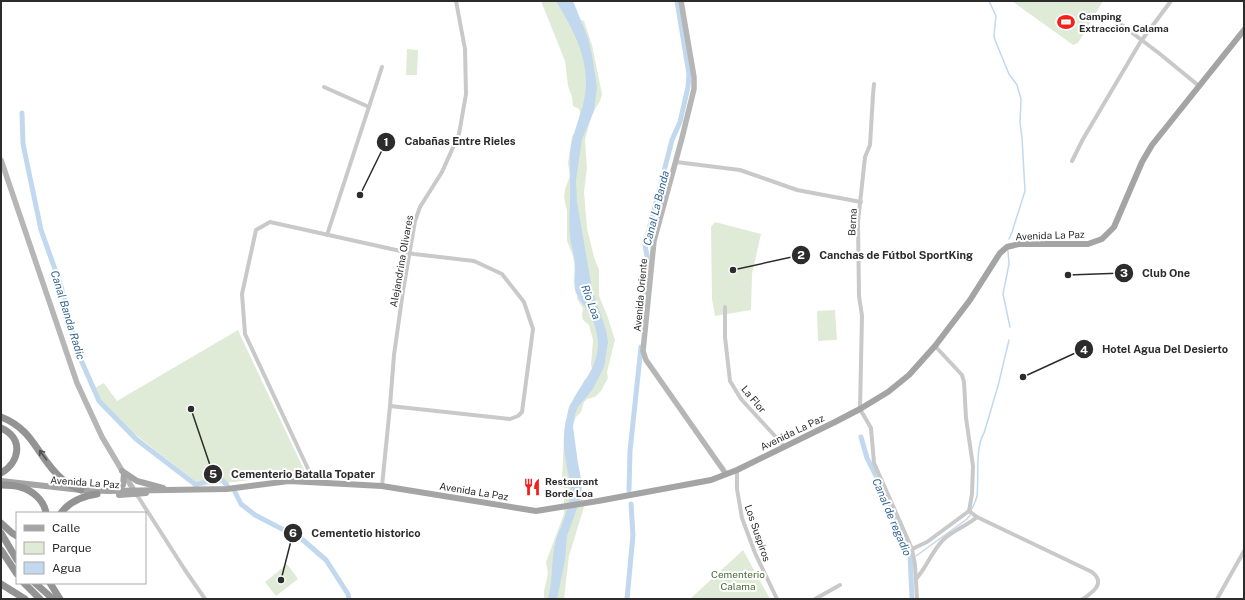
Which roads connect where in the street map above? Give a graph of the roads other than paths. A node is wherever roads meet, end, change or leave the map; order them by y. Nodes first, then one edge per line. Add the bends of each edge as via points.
1 (456, 1) edge
2 (681, 1) edge
3 (1171, 1) edge
4 (1114, 19) dead end
5 (1244, 30) edge
6 (1141, 41) junction
7 (382, 67) dead end
8 (874, 84) dead end
9 (1199, 86) junction
10 (324, 87) dead end
11 (369, 107) junction
12 (1, 160) edge
13 (1072, 161) dead end
14 (676, 162) junction
15 (861, 202) junction
16 (327, 235) junction
17 (409, 253) junction
18 (725, 307) dead end
19 (935, 346) junction
20 (390, 406) junction
21 (860, 409) junction
22 (1, 417) edge
23 (1, 428) edge
24 (785, 446) junction
25 (737, 470) junction
26 (1, 473) edge
27 (123, 473) junction
28 (726, 474) junction
29 (1, 481) edge
30 (312, 482) junction
31 (1, 485) edge
32 (20, 486) junction
33 (382, 486) junction
34 (81, 490) junction
35 (174, 490) junction
36 (117, 491) junction
37 (135, 492) junction
38 (97, 494) junction
39 (968, 511) junction
40 (46, 512) edge
41 (62, 512) edge
42 (977, 517) junction
43 (1, 523) edge
44 (1, 533) edge
45 (16, 536) edge
46 (912, 549) junction
47 (1, 550) edge
48 (1244, 551) edge
49 (16, 558) edge
50 (16, 572) edge
51 (916, 579) junction
52 (1, 584) edge
53 (25, 584) edge
54 (36, 584) edge
55 (51, 584) edge
56 (840, 585) dead end
57 (25, 599) edge
58 (40, 599) edge
59 (53, 599) edge
60 (60, 599) edge
61 (205, 599) edge
62 (777, 599) edge
63 (815, 599) edge
64 (917, 599) edge
65 (1083, 599) edge
66 (1217, 599) edge

1 - 17 street, Alejandrina Olivares via 465,49 466,94 462,121 442,172 420,207
2 - 14 street, Avenida Oriente via 694,89
3 - 6 street
4 - 6 street
5 - 9 main road, Avenida La Paz
6 - 9 street
6 - 13 street
7 - 11 street
8 - 15 street, Berna via 870,145 865,157
9 - 19 main road, Avenida La Paz via 1152,145 1115,224 1107,235 1088,244 1019,244 1004,249
10 - 11 street
11 - 16 street
12 - 27 street via 77,383
14 - 15 street via 740,170 797,190
14 - 28 street, Avenida Oriente via 654,241 643,351 646,360
15 - 21 street, Berna via 858,222 859,296 862,316
16 - 17 street
16 - 30 street via 270,222 256,230 242,294 245,334
17 - 20 street, Alejandrina Olivares via 394,355
17 - 20 street via 474,261 502,274 524,302 533,330 522,412 514,418
18 - 24 street, La Flor via 725,337 730,381 741,399
19 - 21 main road, Avenida La Paz via 909,375
19 - 39 street via 962,375 964,382 973,466 972,494
20 - 33 street, Alejandrina Olivares
21 - 24 main road, Avenida La Paz
21 - 46 street via 871,428 874,463
34 -> 22 highway via 62,480 25,432
23 - 26 highway via 13,438 17,450 12,464
24 - 25 main road, Avenida La Paz
25 - 28 main road, Avenida La Paz
25 - 62 street, Los Suspiros via 737,490 742,518
27 - 35 main road via 140,482
27 - 36 main road via 123,485
27 - 37 street
28 - 33 main road, Avenida La Paz via 688,485 536,511
29 - 34 main road, Avenida La Paz
30 - 33 main road, Avenida La Paz
30 - 35 main road, Avenida La Paz via 289,480 227,489
31 - 32 highway, Avenida La Paz
32 - 38 main road, Avenida La Paz
32 - 40 highway via 32,492 46,508
34 - 36 main road, Avenida La Paz
35 - 37 main road, Avenida La Paz
36 - 37 main road, Avenida La Paz
37 - 38 main road, Avenida La Paz
37 - 61 street
38 - 41 highway via 75,501
39 - 42 street
39 - 46 street via 927,542
42 - 51 street via 943,540
42 - 65 street via 1092,572 1097,576 1096,588
43 - 45 highway
44 - 49 highway
46 - 51 street
47 - 50 highway
48 - 66 street
51 - 64 street
52 - 57 highway
53 - 58 highway
54 - 59 highway
55 - 60 highway
56 - 63 street

